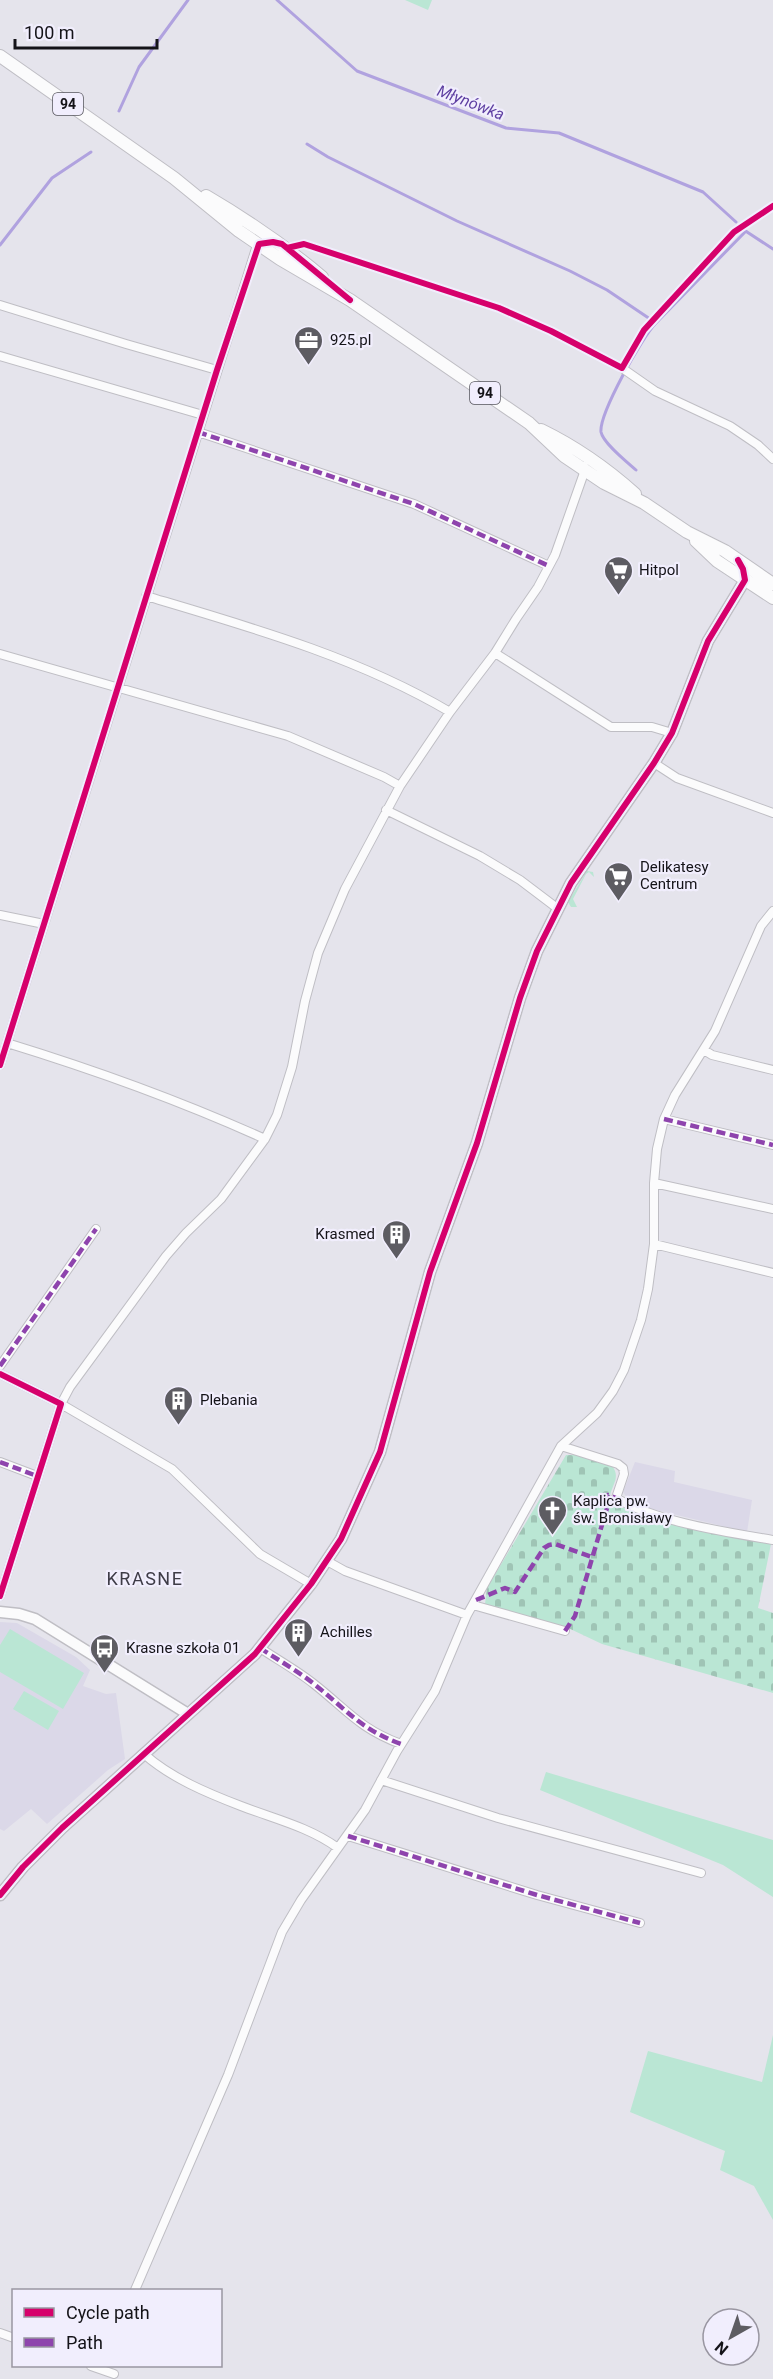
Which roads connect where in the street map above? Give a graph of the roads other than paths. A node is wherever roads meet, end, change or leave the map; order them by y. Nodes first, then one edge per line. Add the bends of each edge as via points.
1 (0, 56) edge
2 (174, 178) junction
3 (255, 225) junction
4 (259, 244) junction
5 (282, 244) junction
6 (350, 300) junction
7 (0, 305) edge
8 (0, 356) edge
9 (622, 368) dead end
10 (217, 370) junction
11 (203, 415) junction
12 (529, 423) junction
13 (198, 432) junction
14 (577, 449) junction
15 (773, 459) edge
16 (585, 470) junction
17 (612, 473) junction
18 (644, 504) junction
19 (687, 532) junction
20 (738, 560) junction
21 (549, 566) junction
22 (745, 580) junction
23 (771, 582) edge
24 (146, 596) junction
25 (773, 598) edge
26 (495, 653) junction
27 (0, 654) edge
28 (118, 686) junction
29 (450, 712) junction
30 (672, 733) junction
31 (654, 763) junction
32 (400, 786) junction
33 (386, 810) junction
34 (773, 813) edge
35 (557, 908) junction
36 (773, 911) edge
37 (0, 915) edge
38 (44, 924) junction
39 (7, 1043) junction
40 (704, 1050) junction
41 (0, 1065) edge
42 (773, 1070) edge
43 (664, 1119) junction
44 (265, 1140) junction
45 (773, 1145) edge
46 (654, 1183) junction
47 (773, 1209) edge
48 (96, 1229) dead end
49 (654, 1244) junction
50 (773, 1273) edge
51 (0, 1366) edge
52 (0, 1374) edge
53 (61, 1404) junction
54 (561, 1446) junction
55 (0, 1462) edge
56 (37, 1476) junction
57 (773, 1540) edge
58 (327, 1561) junction
59 (311, 1584) junction
60 (0, 1596) edge
61 (473, 1605) junction
62 (0, 1611) edge
63 (467, 1615) junction
64 (566, 1631) dead end
65 (260, 1648) junction
66 (188, 1714) junction
67 (401, 1744) junction
68 (144, 1754) junction
69 (381, 1780) junction
70 (348, 1836) junction
71 (338, 1848) junction
72 (701, 1873) dead end
73 (0, 1895) edge
74 (640, 1923) dead end
75 (135, 2289) edge
76 (94, 2367) edge
77 (115, 2373) edge

1 - 2 main road, 94
2 - 3 main road, 94
2 - 4 main road, 94
3 - 4 street
3 - 5 main road, 94
4 - 5 street
4 - 6 main road, 94
4 - 10 street
5 - 6 main road, 94
6 - 12 main road, 94
7 - 10 street
8 - 11 street
9 - 15 street via 655,391 730,426
10 - 11 street
11 - 13 street
12 - 14 main road, 94
12 - 16 main road, 94
13 - 21 street via 414,504
13 - 24 street
14 - 16 street
14 - 17 main road, 94
16 - 17 street
16 - 18 main road, 94
16 - 21 street
17 - 18 main road, 94
18 - 19 main road, 94
19 - 20 main road, 94
19 - 22 main road, 94 via 717,561
20 - 22 street
20 - 23 main road, 94
21 - 26 street
22 - 23 street
22 - 25 main road, 94
22 - 30 street via 708,641
24 - 28 street
24 - 29 street via 327,653
26 - 29 street
26 - 30 street via 611,727 651,727
27 - 28 street
28 - 32 street via 288,736
28 - 38 street
29 - 32 street
30 - 31 street
31 - 34 street via 677,778
31 - 35 street
32 - 33 street
33 - 35 street via 480,856
33 - 44 street via 345,889 318,953 292,1067
35 - 58 street via 529,972 477,1143 430,1272 380,1452 346,1529
36 - 40 street via 761,926
37 - 38 street
38 - 39 street
39 - 41 street
39 - 44 street via 99,1073
40 - 42 street
40 - 43 street
43 - 45 street
43 - 46 street
44 - 53 street via 221,1198 166,1256
46 - 47 street
46 - 49 street
48 - 51 street
49 - 50 street
49 - 54 street via 641,1320 624,1370 597,1413
52 - 53 street
53 - 56 street
53 - 59 street via 172,1469 260,1554
54 - 57 street via 623,1468 616,1498 626,1504
54 - 61 street
55 - 56 street
56 - 60 street
58 - 59 street
58 - 63 street
59 - 65 street
61 - 63 street
61 - 64 street
62 - 66 street via 35,1619
63 - 67 street via 435,1691
65 - 66 street
65 - 67 street via 313,1683 360,1724
66 - 68 street
67 - 69 street
68 - 71 street via 161,1769 198,1787 306,1829
68 - 73 street via 22,1867
69 - 70 street
69 - 72 street via 498,1818
70 - 71 street
70 - 74 street
71 - 75 street via 282,1932 228,2075
76 - 77 street

